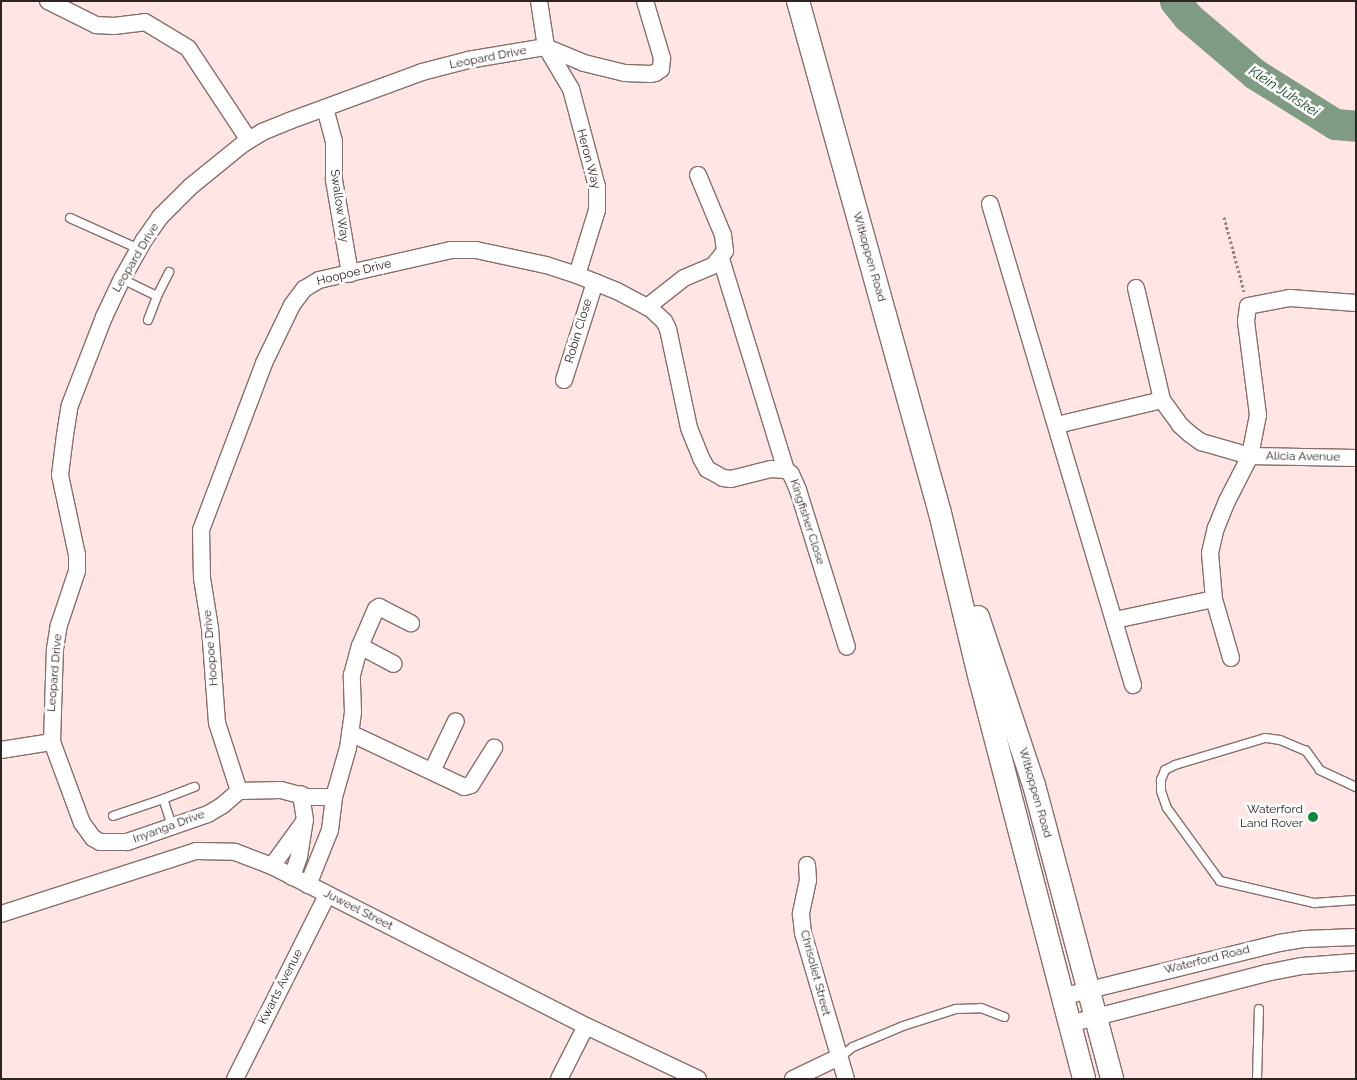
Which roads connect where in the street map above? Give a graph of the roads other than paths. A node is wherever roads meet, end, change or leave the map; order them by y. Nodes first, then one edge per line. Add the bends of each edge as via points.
1 (48, 1) edge
2 (539, 1) edge
3 (645, 1) edge
4 (798, 1) edge
5 (546, 47) junction
6 (325, 108) junction
7 (249, 140) junction
8 (698, 175) dead end
9 (990, 204) dead end
10 (70, 218) dead end
11 (139, 249) junction
12 (721, 259) junction
13 (169, 272) dead end
14 (350, 274) junction
15 (577, 275) junction
16 (122, 279) junction
17 (595, 282) junction
18 (1136, 288) dead end
19 (157, 296) junction
20 (1356, 303) edge
21 (647, 307) junction
22 (148, 320) dead end
23 (564, 380) dead end
24 (1162, 400) junction
25 (1057, 425) junction
26 (1250, 456) junction
27 (1356, 458) edge
28 (786, 470) junction
29 (714, 474) joint
30 (940, 513) junction
31 (1214, 599) junction
32 (1115, 620) junction
33 (411, 623) dead end
34 (360, 646) junction
35 (847, 647) dead end
36 (1231, 658) dead end
37 (394, 664) dead end
38 (1133, 684) dead end
39 (456, 722) dead end
40 (350, 733) junction
41 (52, 742) junction
42 (494, 748) dead end
43 (1, 750) edge
44 (432, 771) junction
45 (195, 787) dead end
46 (1356, 787) edge
47 (239, 791) junction
48 (301, 794) junction
49 (334, 797) junction
50 (162, 799) junction
51 (113, 816) dead end
52 (305, 820) junction
53 (172, 826) junction
54 (93, 838) joint
55 (272, 866) junction
56 (807, 866) dead end
57 (292, 877) junction
58 (308, 885) junction
59 (327, 895) junction
60 (1356, 900) edge
61 (1, 914) edge
62 (1356, 937) edge
63 (1356, 962) edge
64 (1088, 990) junction
65 (1061, 998) junction
66 (1259, 1009) dead end
67 (1004, 1017) dead end
68 (1095, 1017) junction
69 (1069, 1024) junction
70 (586, 1026) junction
71 (839, 1057) junction
72 (235, 1079) edge
73 (559, 1079) edge
74 (698, 1079) edge
75 (793, 1079) edge
76 (846, 1079) edge
77 (1084, 1079) edge
78 (1112, 1079) edge
79 (1257, 1079) edge

1 - 7 street via 96,25 145,22 188,48
2 - 5 street
3 - 5 street via 662,58 661,69 655,73 625,73 584,63
4 - 30 main road, Witkoppen Road
5 - 6 street, Leopard Drive via 468,60 422,72
5 - 15 street, Heron Way via 571,88 597,187 597,210
6 - 7 street, Leopard Drive
6 - 14 street, Swallow Way via 334,140 334,180
7 - 11 street, Leopard Drive via 190,186 160,217
8 - 12 street via 724,235 725,251
9 - 25 street
10 - 11 lane
11 - 16 street, Leopard Drive
12 - 21 street via 684,278
12 - 28 street
13 - 19 lane
14 - 15 street, Hoopoe Drive via 451,250 465,250 528,261
14 - 47 street, Hoopoe Drive via 308,285 292,305 264,363 201,530 202,578 211,635 217,723
15 - 17 street, Hoopoe Drive
16 - 19 lane
16 - 41 street, Leopard Drive via 104,316 70,405 64,442 60,475 77,555 77,571 55,649
17 - 21 street, Hoopoe Drive
17 - 23 street, Robin Close
18 - 24 street
19 - 22 lane
20 - 26 street via 1290,298 1248,306 1246,321 1258,415
21 - 29 street, Hoopoe Drive via 659,315 668,329 689,428 701,458
24 - 25 street
24 - 26 street, Alicia Avenue via 1180,425 1201,442
25 - 32 street
26 - 27 street, Alicia Avenue
26 - 31 street via 1226,503 1212,541 1210,573
28 - 29 street, Kingfisher Close via 771,469 731,478
28 - 35 street, Kingfisher Close via 798,490
30 - 64 main road, Witkoppen Road via 1019,736
30 - 65 main road, Witkoppen Road
31 - 32 street
31 - 36 street
32 - 38 street
33 - 34 street via 379,607
34 - 37 street
34 - 40 street via 352,675
39 - 44 street
40 - 44 street
40 - 49 street
41 - 43 street
41 - 54 street, Leopard Drive via 82,823
42 - 44 street via 471,785
45 - 50 lane
46 - 60 lane via 1320,770 1306,751 1280,740 1265,738 1176,765 1165,770 1161,780 1167,808 1220,881 1314,903
47 - 48 street via 280,790
47 - 53 street, Inyanga Drive via 208,814
48 - 49 street via 317,798
48 - 52 street
49 - 58 street via 330,830
50 - 51 lane
50 - 53 lane
52 - 55 street
52 - 57 street
53 - 54 street, Inyanga Drive via 120,843
55 - 57 street, Juweel Street
55 - 61 street, Juweel Street via 234,852 196,851
56 - 71 street, Chrisoliet Street via 802,924
57 - 58 street, Juweel Street
58 - 59 street, Juweel Street
59 - 70 street, Juweel Street
59 - 72 street, Kwarts Avenue
62 - 64 street, Waterford Road via 1279,943
63 - 68 street via 1302,966 1266,973
64 - 65 street, Waterford Road
64 - 68 main road, Witkoppen Road
65 - 69 main road, Witkoppen Road
66 - 79 lane
67 - 71 lane via 981,1008 956,1009 853,1046
68 - 69 street
68 - 78 main road, Witkoppen Road
69 - 77 main road, Witkoppen Road
70 - 73 street
70 - 74 street, Juweel Street
71 - 75 street
71 - 76 street, Chrisoliet Street

